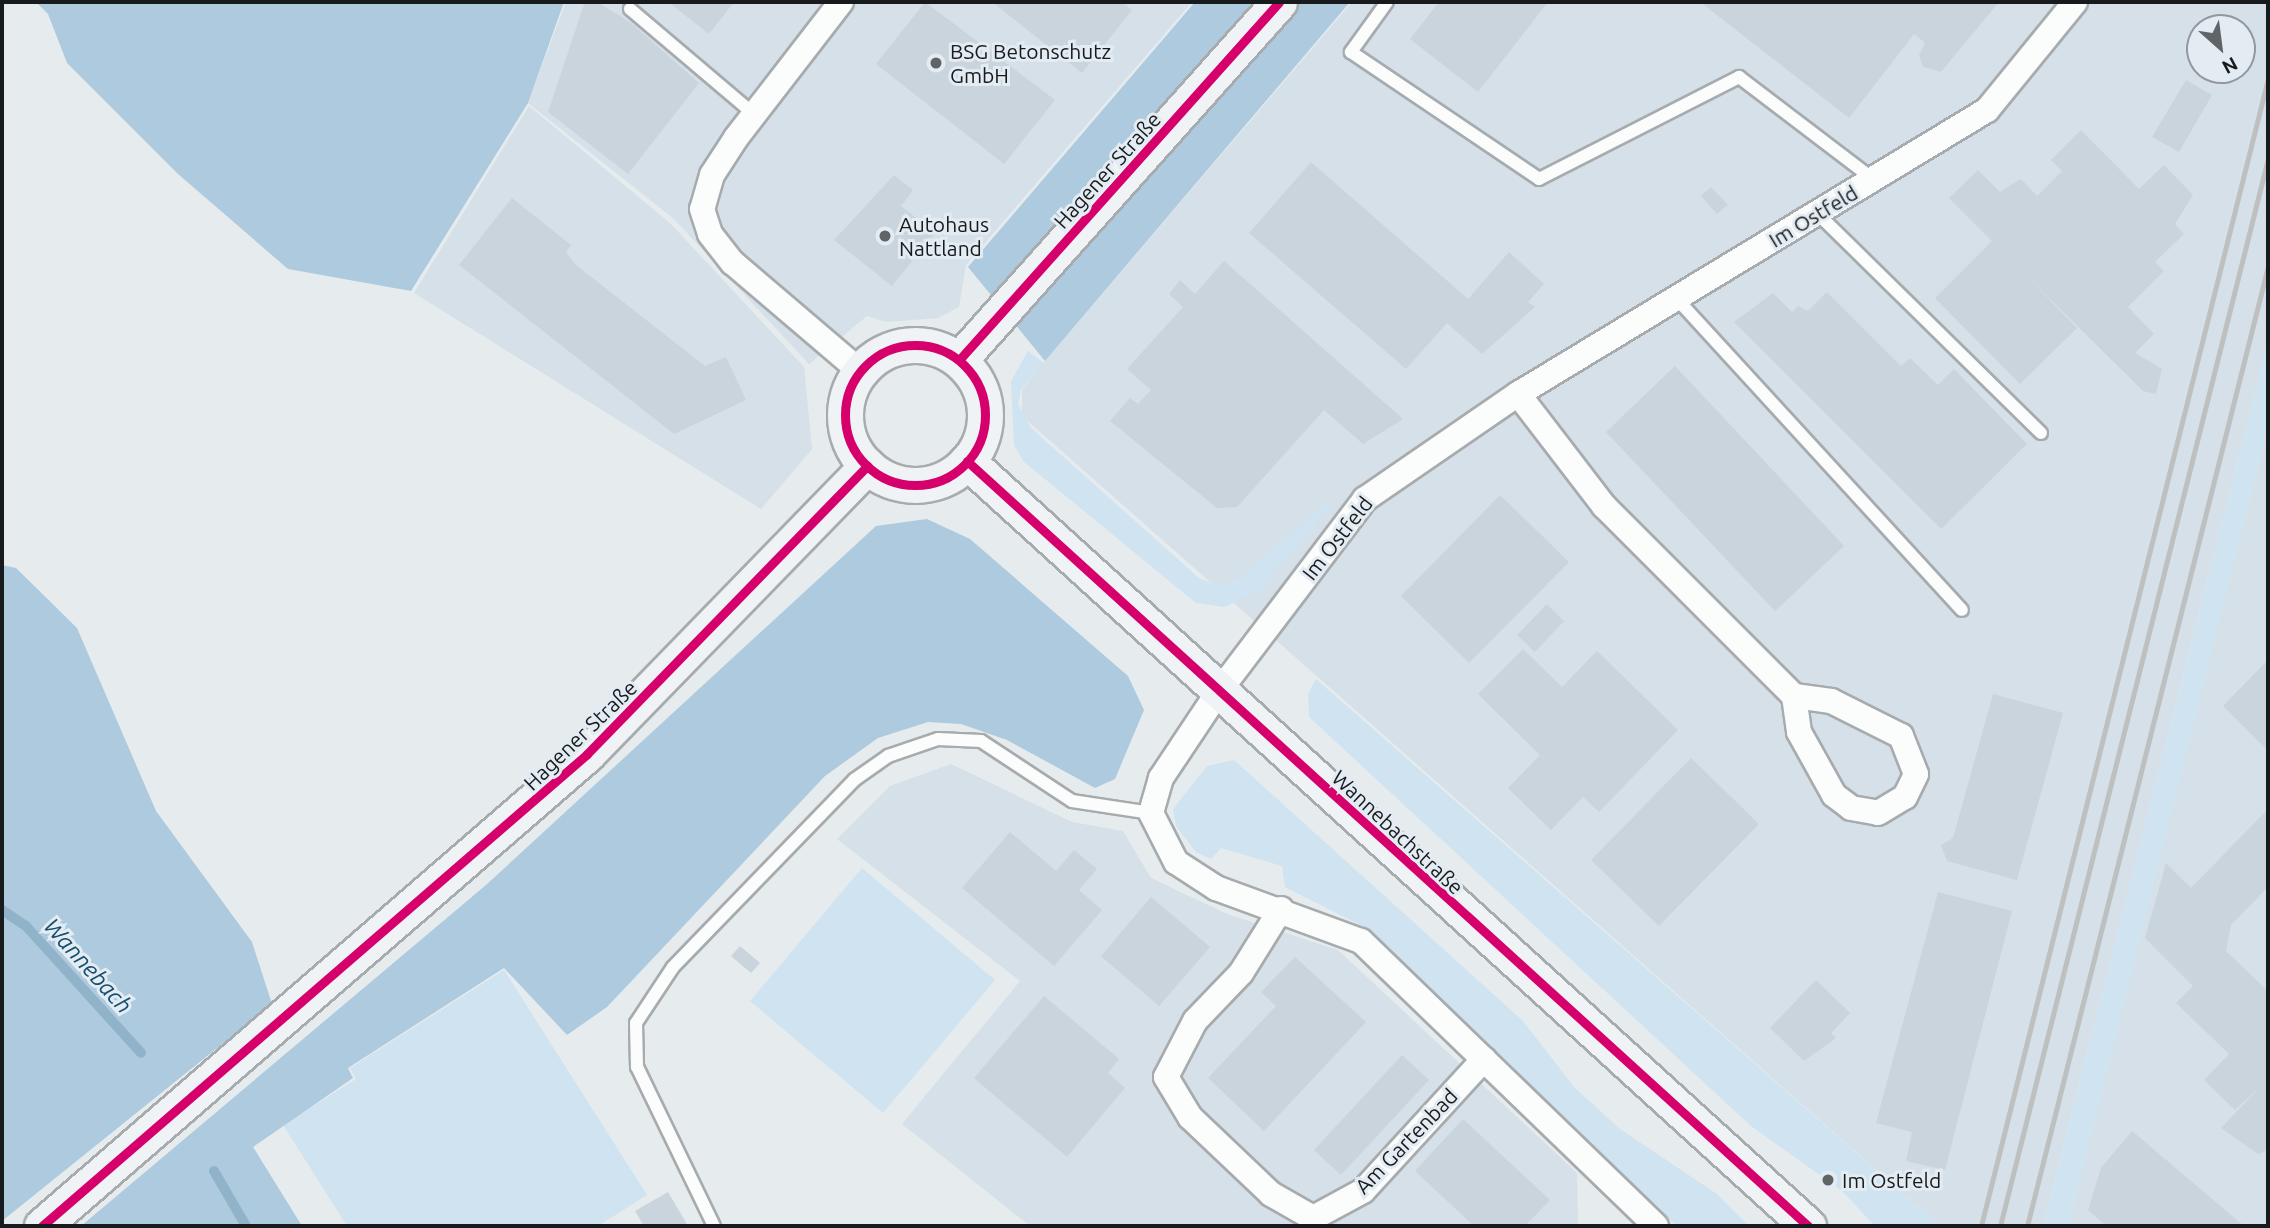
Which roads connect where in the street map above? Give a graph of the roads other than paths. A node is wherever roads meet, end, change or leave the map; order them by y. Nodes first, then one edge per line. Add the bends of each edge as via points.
1 (841, 2) edge
2 (1279, 2) edge
3 (1387, 2) edge
4 (2075, 2) edge
5 (630, 9) dead end
6 (754, 114) junction
7 (1873, 179) junction
8 (1817, 213) junction
9 (1676, 298) junction
10 (959, 360) junction
11 (860, 370) junction
12 (1518, 394) junction
13 (2041, 433) dead end
14 (967, 461) junction
15 (867, 466) junction
16 (1962, 610) dead end
17 (1219, 691) junction
18 (1794, 696) junction
19 (1151, 813) junction
20 (1282, 909) junction
21 (1484, 1059) junction
22 (42, 1226) edge
23 (714, 1226) edge
24 (1656, 1226) edge
25 (1808, 1226) edge

1 - 6 street
2 - 10 main road, Hagener Straße
3 - 7 lane via 1351,52 1539,179 1739,77
4 - 7 street, Im Ostfeld via 2006,94
5 - 6 lane
6 - 11 street via 712,175 704,221 739,269
7 - 8 street, Im Ostfeld
8 - 9 street, Im Ostfeld
8 - 13 lane
9 - 12 street, Im Ostfeld
9 - 16 lane
10 - 11 main road via 919,344 887,351
10 - 14 main road via 974,377 984,409 979,442
11 - 15 main road via 845,409 846,430
12 - 17 street, Im Ostfeld via 1371,493
12 - 18 street via 1604,506
14 - 15 main road via 942,479 913,485
14 - 17 main road, Wannebachstraße
15 - 22 main road, Hagener Straße via 587,754 208,1088
17 - 19 street via 1161,778
17 - 25 main road, Wannebachstraße
18 - 18 street via 1799,732 1834,795 1851,808 1878,813 1905,797 1916,774 1901,736 1831,701
19 - 20 street via 1176,862 1216,888
19 - 23 lane via 1072,801 981,741 938,740 888,755 854,779 673,967 636,1023 637,1067
20 - 21 street via 1361,940
20 - 21 street, Am Gartenbad via 1241,973 1195,1021 1166,1077 1190,1117 1271,1194 1314,1218 1363,1191
21 - 24 street

